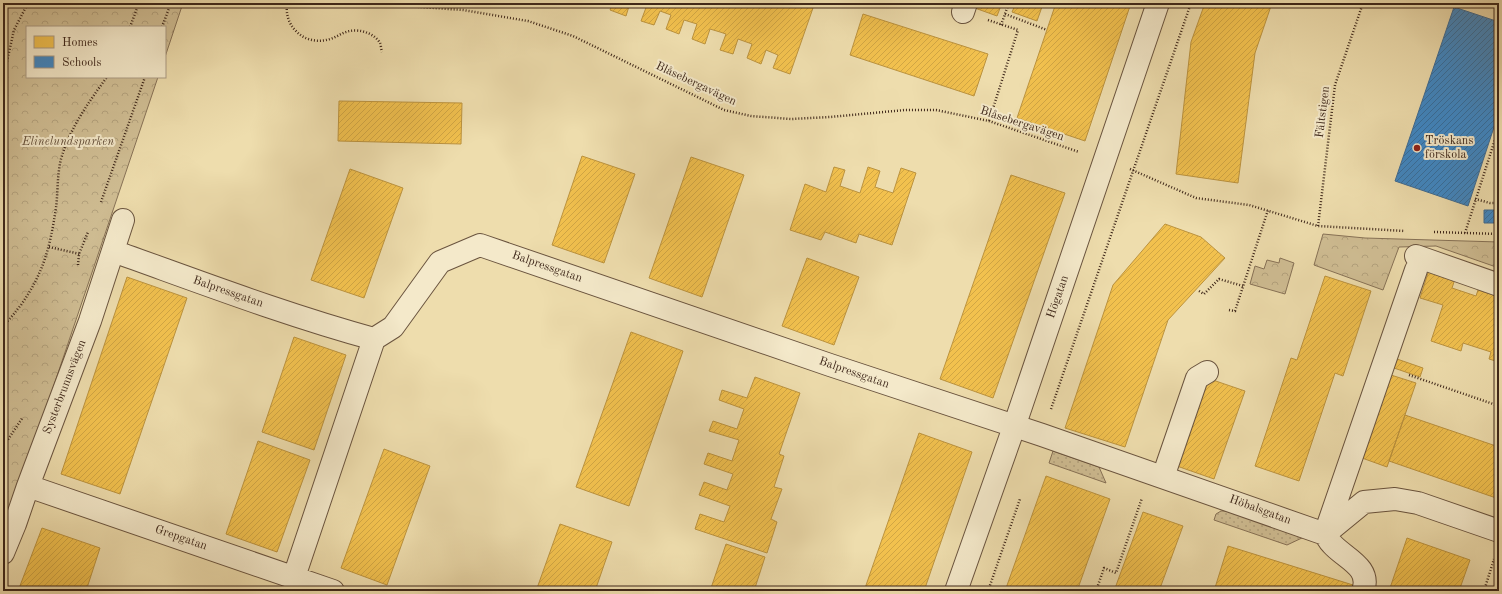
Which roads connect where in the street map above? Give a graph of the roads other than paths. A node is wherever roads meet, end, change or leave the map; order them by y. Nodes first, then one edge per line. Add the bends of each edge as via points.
1 (1158, 3) edge
2 (123, 220) dead end
3 (113, 251) junction
4 (1499, 285) edge
5 (374, 340) junction
6 (1208, 372) dead end
7 (1014, 426) junction
8 (1157, 475) junction
9 (28, 486) junction
10 (1499, 531) edge
11 (1325, 534) junction
12 (3, 553) edge
13 (294, 577) junction
14 (333, 591) edge
15 (956, 591) edge
16 (1363, 591) edge

1 - 7 street, Högatan
2 - 3 street, Systerbrunnsvägen
3 - 5 street, Balpressgatan via 244,298
3 - 9 street, Systerbrunnsvägen via 90,321
4 - 11 street via 1416,263
5 - 7 street, Balpressgatan via 393,327 440,262 480,245 830,366
5 - 13 street
6 - 8 street via 1197,378
7 - 8 street, Höbalsgatan
7 - 15 street, Högatan
8 - 11 street, Höbalsgatan
9 - 12 street, Systerbrunnsvägen
9 - 13 street, Grepgatan
10 - 11 street via 1418,503 1395,499 1364,502
11 - 16 street via 1332,545 1359,568 1364,578
13 - 14 street, Grepgatan

